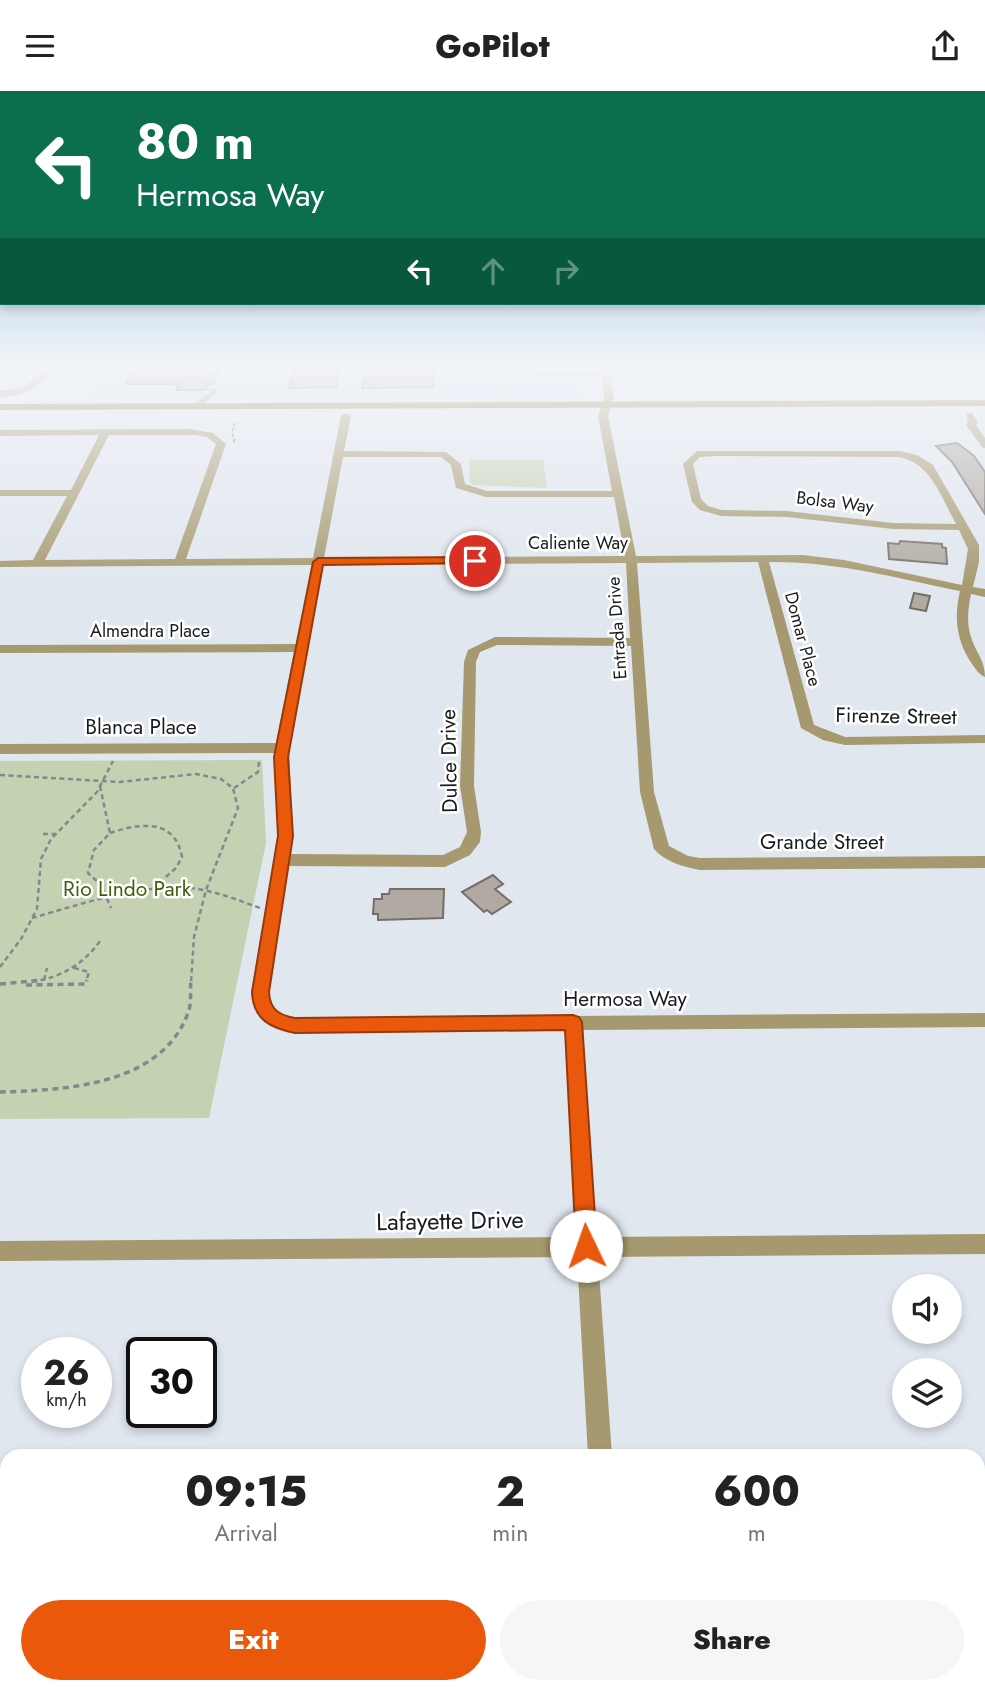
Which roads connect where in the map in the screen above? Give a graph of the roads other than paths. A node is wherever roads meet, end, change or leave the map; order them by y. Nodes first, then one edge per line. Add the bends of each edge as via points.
1 (101, 442) edge
2 (218, 442) edge
3 (342, 442) edge
4 (609, 442) edge
5 (339, 454) junction
6 (0, 493) edge
7 (75, 493) junction
8 (617, 494) junction
9 (962, 527) junction
10 (763, 559) junction
11 (631, 560) junction
12 (318, 562) junction
13 (179, 563) junction
14 (37, 564) junction
15 (0, 565) edge
16 (967, 588) junction
17 (985, 593) edge
18 (638, 642) junction
19 (301, 648) junction
20 (0, 649) edge
21 (985, 673) edge
22 (808, 728) joint
23 (985, 739) edge
24 (282, 748) junction
25 (0, 749) edge
26 (663, 849) joint
27 (284, 860) junction
28 (985, 862) edge
29 (985, 1020) edge
30 (573, 1022) junction
31 (985, 1244) edge
32 (586, 1246) junction
33 (0, 1251) edge
34 (600, 1449) edge

1 - 7 street
2 - 13 street via 221,445
3 - 5 street
4 - 8 street, Entrada Drive
5 - 8 street via 443,454 457,464 460,486 486,494
5 - 12 street
6 - 7 street
7 - 14 street
8 - 11 street, Entrada Drive
9 - 9 street, Bolsa Way via 929,467 914,457 697,454 690,460 696,500 721,513
9 - 16 street via 975,553
10 - 11 street, Caliente Way
10 - 16 street, Caliente Way via 822,560
10 - 22 street, Domar Place
11 - 12 street, Caliente Way
11 - 18 street, Entrada Drive
12 - 13 street, Caliente Way
12 - 19 street
13 - 14 street, Caliente Way
14 - 15 street, Caliente Way
16 - 17 street, Caliente Way
16 - 21 street via 961,628
18 - 26 street, Entrada Drive via 647,792
18 - 27 street, Dulce Drive via 495,641 474,650 467,786 474,832 472,842 457,856 445,861
19 - 20 street, Almendra Place
19 - 24 street
22 - 23 street, Firenze Street via 845,741
24 - 25 street, Blanca Place
24 - 27 street
26 - 28 street, Grande Street via 700,864
27 - 30 street, Hermosa Way via 260,992 268,1015 280,1023
29 - 30 street, Hermosa Way
30 - 32 street
31 - 32 street, Lafayette Drive
32 - 33 street, Lafayette Drive
32 - 34 street

